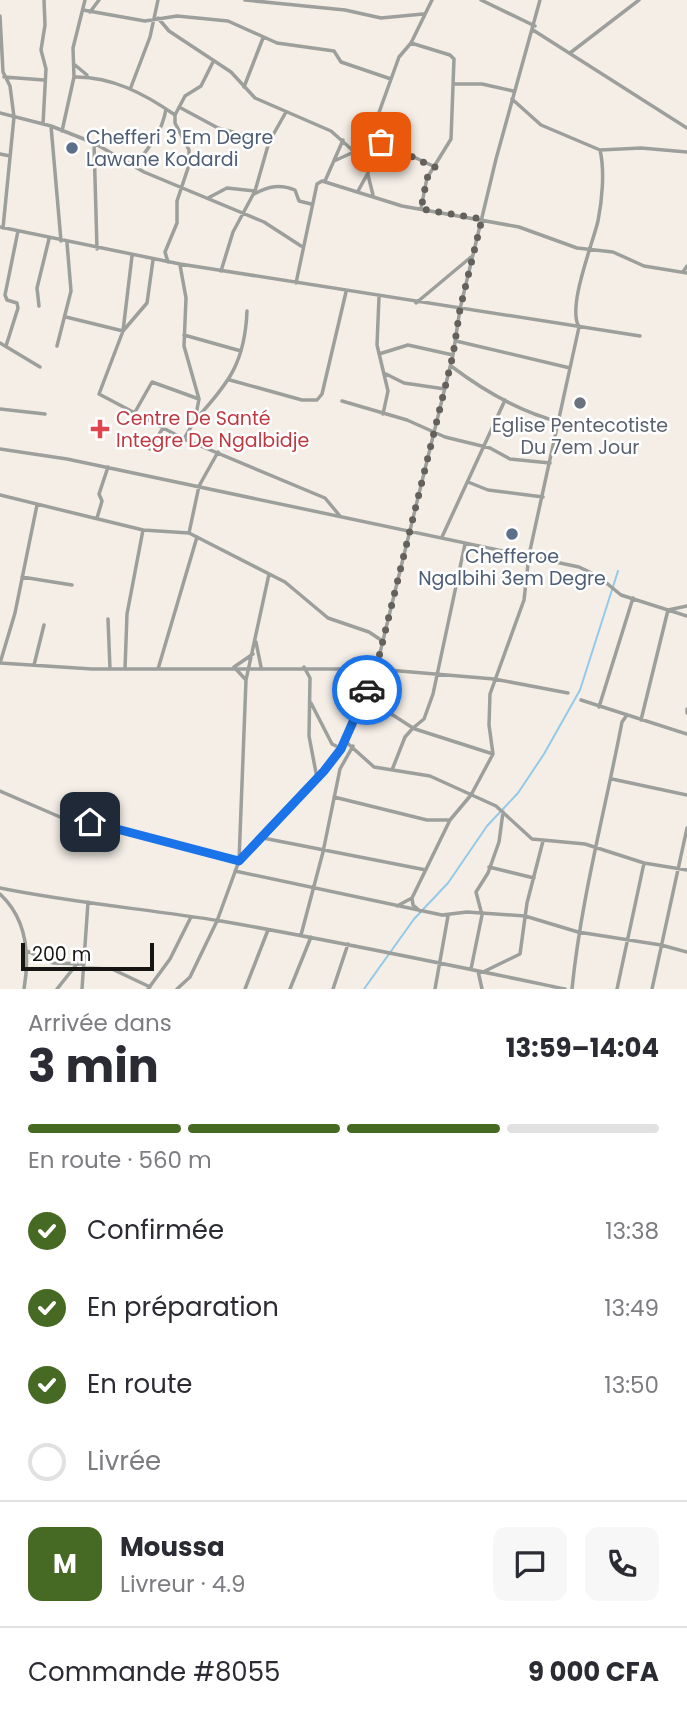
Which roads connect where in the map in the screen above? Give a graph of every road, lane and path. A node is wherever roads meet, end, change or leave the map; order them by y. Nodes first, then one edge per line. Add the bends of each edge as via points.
1 (44, 0) edge
2 (85, 0) edge
3 (99, 0) edge
4 (158, 0) edge
5 (245, 0) edge
6 (432, 0) edge
7 (481, 0) edge
8 (540, 0) edge
9 (639, 0) edge
10 (83, 10) junction
11 (90, 12) junction
12 (423, 14) junction
13 (0, 16) edge
14 (156, 19) junction
15 (534, 28) junction
16 (263, 38) junction
17 (411, 43) junction
18 (570, 53) junction
19 (213, 62) junction
20 (75, 65) junction
21 (4, 77) junction
22 (74, 77) junction
23 (89, 77) junction
24 (391, 79) junction
25 (45, 80) junction
26 (453, 84) junction
27 (244, 87) junction
28 (131, 88) junction
29 (513, 91) junction
30 (512, 99) junction
31 (178, 107) junction
32 (166, 109) junction
33 (287, 111) junction
34 (0, 113) edge
35 (175, 115) junction
36 (14, 117) junction
37 (43, 124) junction
38 (51, 126) junction
39 (687, 128) edge
40 (62, 131) junction
41 (374, 138) junction
42 (343, 140) junction
43 (269, 142) junction
44 (94, 143) junction
45 (600, 150) junction
46 (356, 151) junction
47 (687, 152) edge
48 (0, 154) edge
49 (10, 156) junction
50 (332, 162) junction
51 (369, 165) junction
52 (134, 166) junction
53 (435, 167) junction
54 (368, 173) junction
55 (325, 181) junction
56 (183, 187) junction
57 (358, 191) junction
58 (254, 192) junction
59 (374, 196) junction
60 (208, 198) junction
61 (311, 204) junction
62 (421, 209) junction
63 (242, 213) junction
64 (482, 219) junction
65 (2, 227) edge
66 (18, 231) junction
67 (49, 239) junction
68 (61, 241) junction
69 (67, 243) junction
70 (302, 247) junction
71 (97, 249) junction
72 (590, 250) junction
73 (132, 256) junction
74 (472, 257) junction
75 (153, 260) junction
76 (168, 262) junction
77 (180, 264) junction
78 (687, 266) edge
79 (221, 271) junction
80 (685, 273) edge
81 (296, 283) junction
82 (346, 292) junction
83 (379, 297) junction
84 (416, 303) junction
85 (40, 306) dead end
86 (460, 309) junction
87 (247, 311) dead end
88 (66, 317) junction
89 (579, 327) junction
90 (123, 331) junction
91 (184, 335) junction
92 (640, 336) dead end
93 (455, 341) junction
94 (0, 343) edge
95 (6, 346) junction
96 (57, 346) dead end
97 (241, 351) junction
98 (379, 354) junction
99 (453, 355) junction
100 (450, 366) junction
101 (40, 367) dead end
102 (570, 368) junction
103 (386, 374) junction
104 (230, 380) junction
105 (393, 380) junction
106 (386, 381) junction
107 (445, 389) junction
108 (199, 399) junction
109 (505, 400) junction
110 (342, 401) dead end
111 (0, 409) edge
112 (134, 413) junction
113 (45, 414) dead end
114 (383, 414) junction
115 (195, 420) junction
116 (560, 422) junction
117 (163, 428) junction
118 (435, 431) junction
119 (184, 439) junction
120 (485, 446) junction
121 (0, 449) edge
122 (150, 449) dead end
123 (218, 452) junction
124 (550, 463) junction
125 (108, 467) junction
126 (468, 482) junction
127 (199, 486) junction
128 (0, 495) edge
129 (542, 497) junction
130 (37, 505) junction
131 (340, 516) junction
132 (97, 518) junction
133 (143, 530) junction
134 (411, 530) junction
135 (189, 533) junction
136 (197, 537) junction
137 (442, 537) junction
138 (465, 544) junction
139 (529, 555) junction
140 (269, 574) junction
141 (22, 577) junction
142 (72, 585) dead end
143 (633, 598) junction
144 (687, 606) edge
145 (668, 610) junction
146 (687, 616) edge
147 (108, 619) dead end
148 (44, 625) dead end
149 (255, 640) junction
150 (382, 641) junction
151 (253, 654) junction
152 (161, 661) junction
153 (0, 663) edge
154 (34, 665) junction
155 (234, 667) junction
156 (250, 667) junction
157 (261, 667) junction
158 (304, 667) junction
159 (110, 668) junction
160 (125, 668) junction
161 (158, 668) junction
162 (166, 668) junction
163 (376, 669) junction
164 (436, 675) junction
165 (494, 679) junction
166 (246, 680) junction
167 (368, 689) junction
168 (568, 693) dead end
169 (580, 700) dead end
170 (310, 701) junction
171 (599, 707) junction
172 (627, 715) junction
173 (641, 720) junction
174 (413, 729) junction
175 (687, 734) edge
176 (345, 741) junction
177 (353, 746) junction
178 (341, 749) junction
179 (493, 754) junction
180 (392, 770) junction
181 (317, 778) junction
182 (612, 779) junction
183 (0, 791) edge
184 (471, 795) junction
185 (687, 795) edge
186 (334, 797) junction
187 (503, 811) junction
188 (450, 820) junction
189 (687, 828) edge
190 (263, 838) junction
191 (543, 841) junction
192 (597, 848) junction
193 (323, 852) junction
194 (239, 861) junction
195 (644, 863) junction
196 (489, 867) junction
197 (426, 870) junction
198 (677, 870) junction
199 (687, 870) edge
200 (235, 871) junction
201 (535, 878) junction
202 (0, 888) edge
203 (312, 888) junction
204 (0, 894) edge
205 (412, 898) junction
206 (88, 902) junction
207 (397, 906) junction
208 (420, 911) junction
209 (482, 915) junction
210 (448, 916) junction
211 (526, 916) junction
212 (191, 917) junction
213 (218, 920) junction
214 (268, 930) junction
215 (578, 932) junction
216 (301, 936) junction
217 (311, 937) junction
218 (627, 939) junction
219 (348, 944) junction
220 (662, 945) junction
221 (27, 951) junction
222 (687, 953) edge
223 (440, 963) junction
224 (77, 964) junction
225 (84, 966) junction
226 (471, 970) junction
227 (481, 971) junction
228 (149, 988) edge
229 (24, 989) edge
230 (57, 989) edge
231 (82, 989) edge
232 (177, 989) edge
233 (245, 989) edge
234 (289, 989) edge
235 (333, 989) edge
236 (435, 989) edge
237 (482, 989) edge
238 (565, 989) edge
239 (572, 989) edge
240 (617, 989) edge
241 (652, 989) edge

1 - 25 street via 41,50
2 - 10 street
3 - 11 street
4 - 14 street
5 - 12 street via 381,18
6 - 12 street
7 - 15 street
8 - 15 street
9 - 18 street
10 - 11 street
10 - 20 street via 73,48
11 - 14 street
12 - 17 street
13 - 21 street
14 - 16 street via 177,16 228,21
14 - 19 street
14 - 28 street
15 - 18 street
15 - 29 street
16 - 24 street via 334,51 341,62
16 - 27 street
17 - 24 street via 399,57
17 - 26 street via 453,57
18 - 39 street
19 - 27 street
19 - 31 street via 201,86
20 - 22 street
20 - 23 street
21 - 25 street
21 - 36 street via 10,86
22 - 23 street
22 - 40 street
23 - 28 street
24 - 41 street
25 - 37 street
26 - 29 street
26 - 53 street via 451,139
27 - 33 street via 255,98
28 - 32 street
29 - 30 street
30 - 45 street via 537,122
30 - 64 street
31 - 35 street
31 - 43 street via 218,128
32 - 35 street
32 - 52 street via 153,144
33 - 42 street
33 - 43 street
34 - 36 street
35 - 56 street via 174,123 189,150
36 - 37 street
36 - 49 street
37 - 38 street
38 - 40 street
38 - 68 street
40 - 44 street
41 - 51 street
41 - 53 street
42 - 46 street
42 - 50 street
43 - 58 street
44 - 52 street
44 - 71 street
45 - 47 street
45 - 72 street via 600,210
46 - 50 street
46 - 51 street
48 - 49 street
49 - 65 street
50 - 55 street
51 - 54 street
52 - 56 street
53 - 62 street via 427,178
54 - 57 street
54 - 59 street
55 - 57 street
55 - 61 street via 317,184
56 - 60 street
56 - 76 street via 177,201 177,223 165,252
57 - 59 street
58 - 60 street via 224,189
58 - 61 street via 284,186 295,190 299,201
58 - 63 street
59 - 62 street
60 - 63 street
61 - 70 street
62 - 64 street
63 - 70 street
63 - 79 street
64 - 72 street
64 - 74 street
65 - 66 street
66 - 67 street
66 - 95 street via 5,295 18,308
67 - 68 street
67 - 85 street via 37,288
68 - 69 street
69 - 71 street
69 - 88 street via 71,291
70 - 81 street
71 - 73 street
72 - 80 street via 613,252 644,267
72 - 89 street via 576,296
73 - 75 street
73 - 90 street
74 - 84 street
74 - 86 street
75 - 76 street
75 - 90 street via 148,303
76 - 77 street
77 - 79 street
77 - 91 street via 186,298
78 - 80 street
79 - 81 street
81 - 82 street
82 - 83 street
82 - 104 street via 317,400
83 - 84 street
83 - 98 street
84 - 86 street
86 - 89 street
86 - 93 street
87 - 97 street
88 - 90 street
88 - 96 street
89 - 92 street
89 - 102 street
90 - 112 street via 99,394
91 - 97 street
91 - 108 street
93 - 99 street
93 - 102 street
94 - 95 street
95 - 101 street
97 - 104 street
98 - 99 street via 408,345
98 - 103 street
99 - 100 street
100 - 107 street
100 - 109 street
102 - 116 street
103 - 105 street
103 - 106 street
104 - 115 street
105 - 106 street
105 - 107 street
106 - 114 street
107 - 118 street
108 - 112 street via 152,382
108 - 115 street
109 - 116 street
109 - 120 street
110 - 114 street
111 - 113 street
112 - 117 street
114 - 118 street
115 - 119 street
116 - 124 street
117 - 119 street
117 - 122 street
118 - 120 street
118 - 134 street
119 - 123 street
120 - 124 street via 510,459
120 - 126 street
121 - 125 street
123 - 127 street
123 - 131 street via 325,498
124 - 129 street
125 - 127 street
125 - 132 street
126 - 129 street via 488,490
126 - 137 street
127 - 131 street
127 - 135 street
128 - 130 street
129 - 139 street
130 - 132 street
130 - 141 street
131 - 134 street
132 - 133 street
133 - 135 street
133 - 160 street via 127,614
134 - 137 street
134 - 150 street
135 - 136 street
136 - 140 street
136 - 152 street
137 - 138 street
138 - 139 street
138 - 164 street
139 - 143 street via 589,570 615,591
139 - 165 street via 524,600
140 - 149 street
140 - 150 street via 321,614
141 - 142 street
141 - 153 street
143 - 145 street
143 - 171 street
144 - 145 street
145 - 146 street
145 - 173 street
147 - 159 street
148 - 154 street
149 - 151 street
149 - 157 street
150 - 163 street
151 - 155 street
151 - 156 street
152 - 161 street
152 - 162 street
153 - 154 street
154 - 159 street
155 - 156 street
155 - 162 street
155 - 166 street
156 - 157 street
156 - 166 street
157 - 158 street
158 - 163 street
158 - 170 street via 310,678
159 - 160 street
160 - 161 street
161 - 162 street
163 - 164 street
163 - 167 street
164 - 165 street
164 - 174 street via 424,719
165 - 168 street
165 - 179 street via 489,725
166 - 194 street
167 - 174 street via 382,708
167 - 176 street
169 - 171 street
170 - 178 street via 332,744
170 - 181 street via 311,758
171 - 172 street
172 - 173 street
172 - 182 street
173 - 175 street
174 - 179 street
174 - 180 street
176 - 177 street
176 - 178 street
177 - 180 street via 370,765
177 - 186 street via 340,769
178 - 181 street
179 - 184 street
180 - 184 street via 430,776
181 - 190 street
182 - 185 street
182 - 192 street
183 - 194 street via 67,820 94,822
184 - 187 street
184 - 188 street
186 - 188 street via 427,820
186 - 193 street
187 - 191 street via 526,835
187 - 196 street via 499,842
188 - 197 street
189 - 198 street
190 - 193 street
190 - 194 street
191 - 192 street
191 - 201 street
192 - 195 street
192 - 215 street
193 - 197 street
193 - 203 street
194 - 200 street
195 - 198 street
195 - 218 street
196 - 201 street
196 - 209 street via 476,894
197 - 205 street
198 - 199 street
198 - 220 street
200 - 203 street
200 - 213 street
201 - 211 street
202 - 206 street
203 - 207 street
203 - 216 street
204 - 221 street via 19,916
205 - 207 street
205 - 208 street
206 - 212 street
206 - 225 street
207 - 208 street
208 - 210 street
209 - 210 street
209 - 211 street
209 - 226 street
210 - 223 street
211 - 215 street
211 - 227 street via 520,954
212 - 213 street
212 - 228 street
213 - 214 street
213 - 232 street via 190,976
214 - 216 street
214 - 233 street
215 - 218 street
215 - 239 street
216 - 217 street
217 - 219 street
217 - 234 street
218 - 220 street
218 - 240 street
219 - 223 street
219 - 235 street
220 - 222 street
220 - 241 street
221 - 224 street via 53,963
221 - 229 street
223 - 226 street
223 - 236 street
224 - 225 street
224 - 230 street
225 - 228 street via 112,969
225 - 231 street
226 - 227 street
227 - 237 street
227 - 238 street

